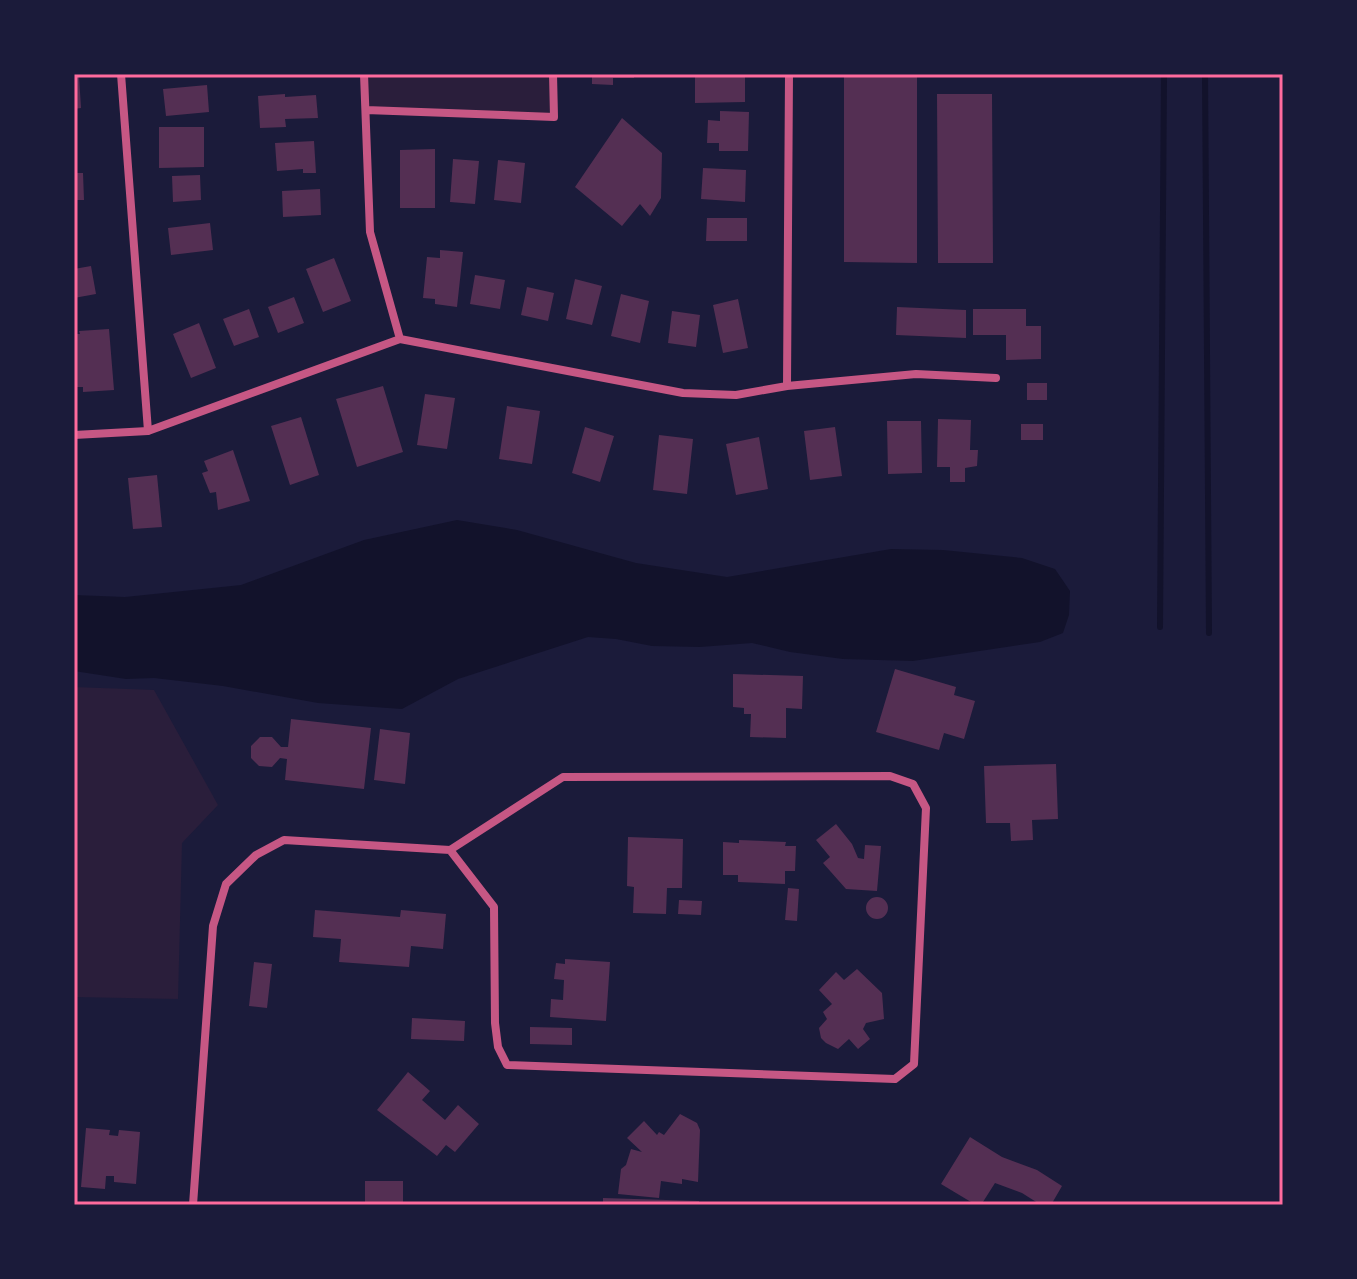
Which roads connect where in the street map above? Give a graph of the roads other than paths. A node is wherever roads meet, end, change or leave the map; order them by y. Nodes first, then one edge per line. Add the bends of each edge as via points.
1 (121, 74) edge
2 (364, 74) edge
3 (553, 74) edge
4 (789, 74) edge
5 (366, 110) junction
6 (400, 339) junction
7 (996, 378) dead end
8 (787, 386) junction
9 (148, 431) junction
10 (74, 435) edge
11 (450, 850) junction
12 (193, 1205) edge

1 - 9 street
2 - 5 street
3 - 5 street via 554,117
4 - 8 street
5 - 6 street via 370,232
6 - 8 street via 683,393 736,395
6 - 9 street
7 - 8 street via 916,374
9 - 10 street
11 - 11 street via 494,907 495,1023 507,1065 895,1079 914,1064 926,808 913,784 890,776 563,777
11 - 12 street via 284,840 256,855 226,884 213,926

